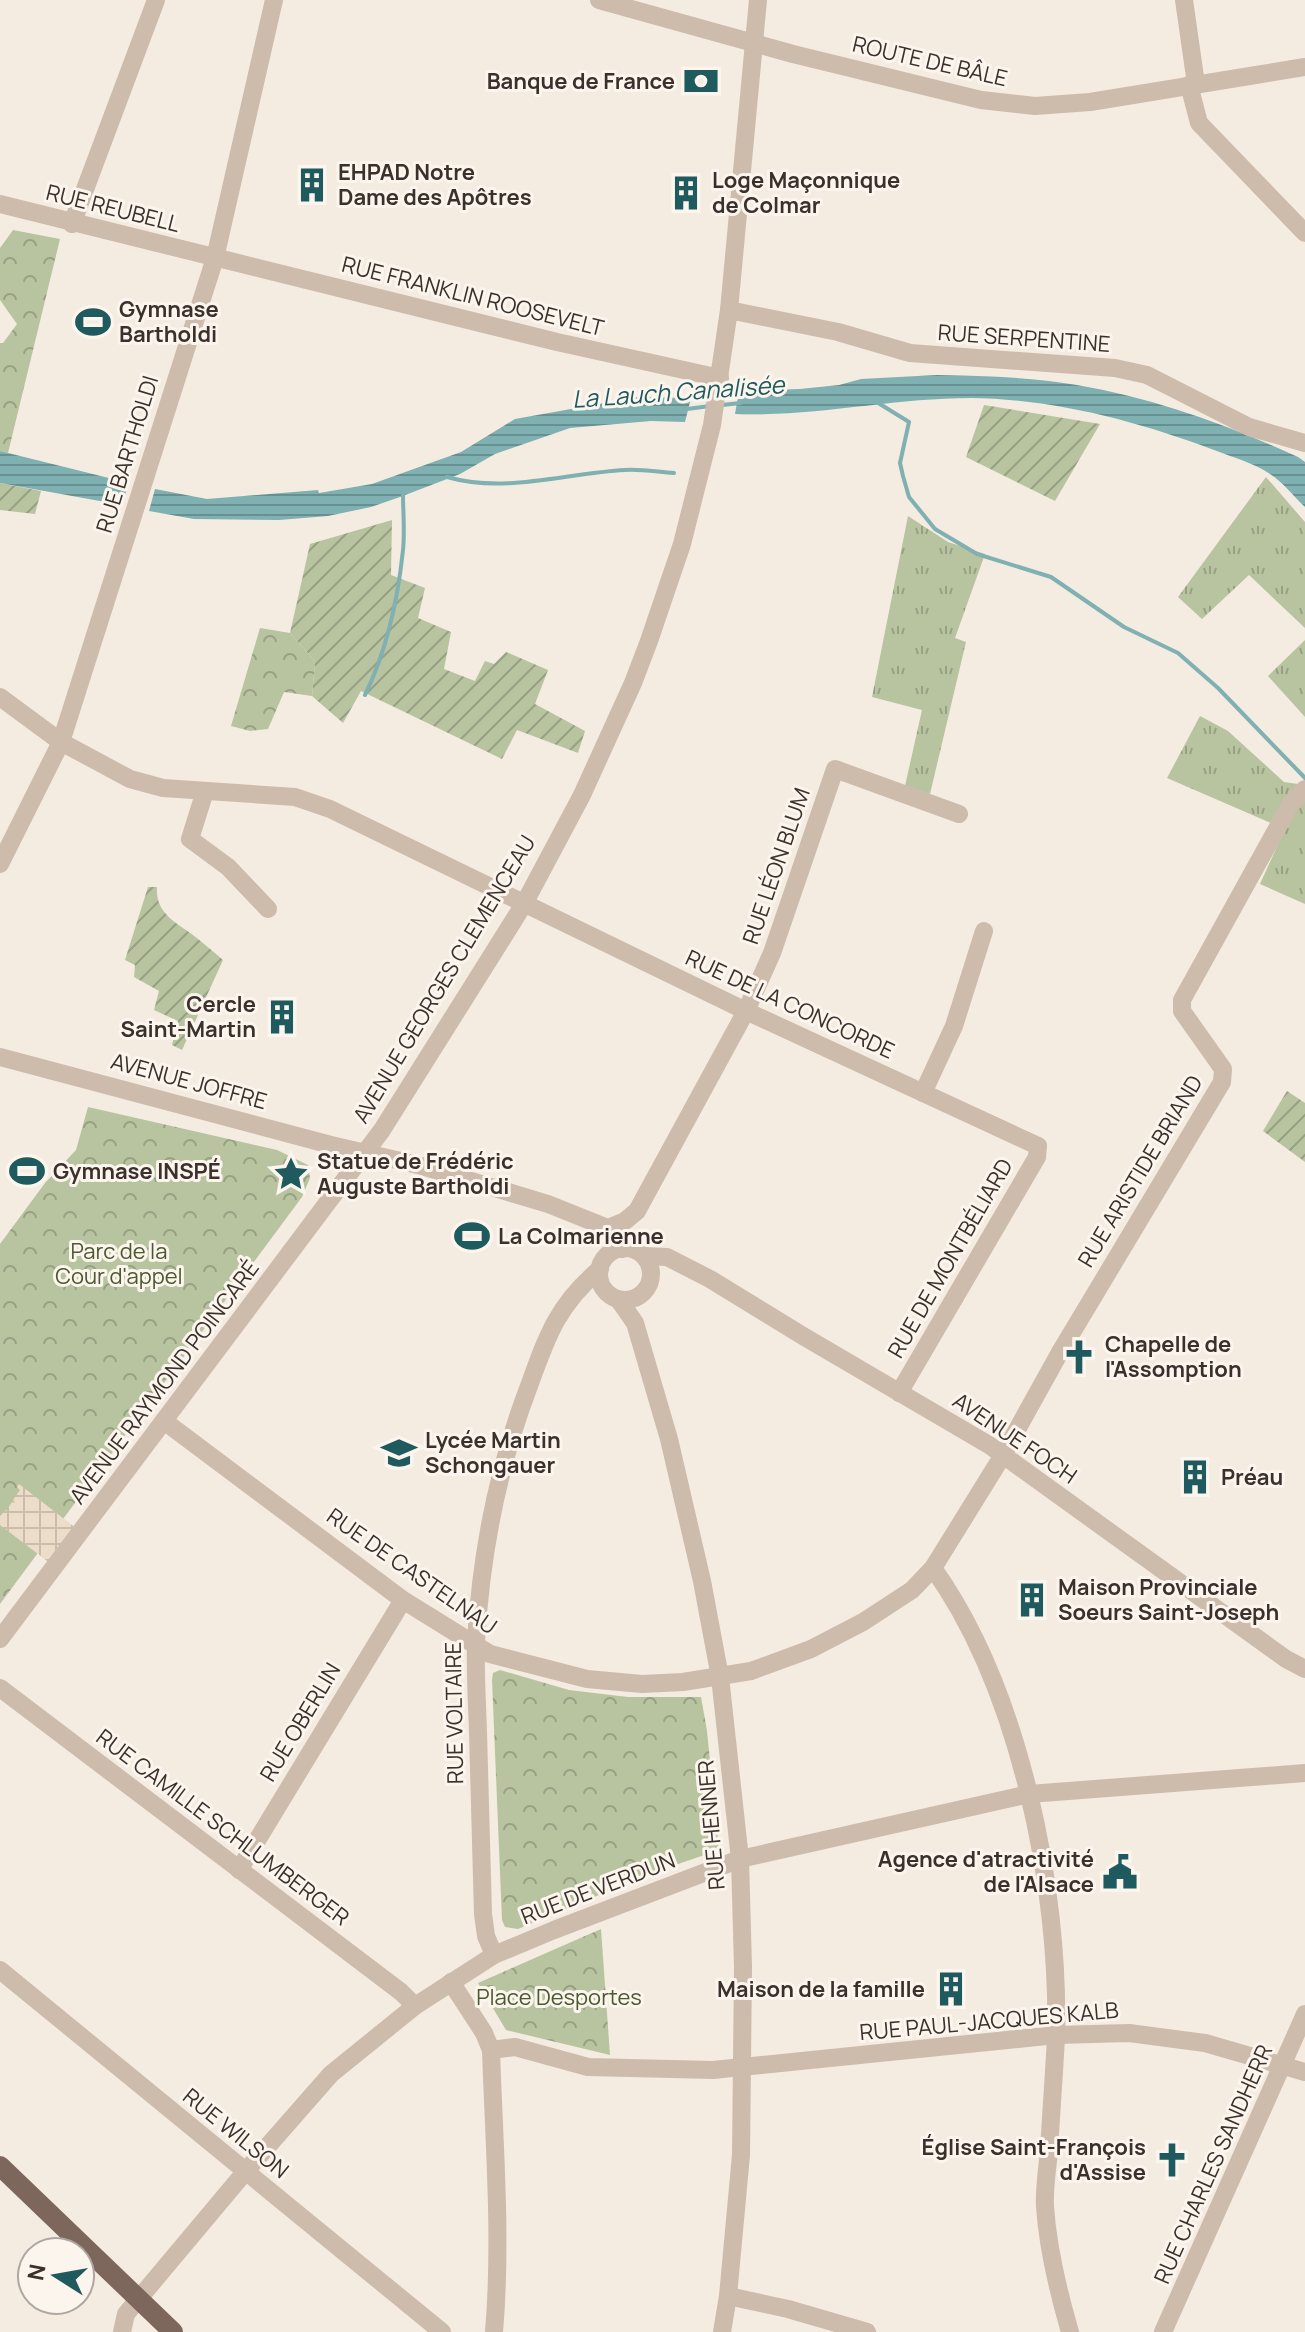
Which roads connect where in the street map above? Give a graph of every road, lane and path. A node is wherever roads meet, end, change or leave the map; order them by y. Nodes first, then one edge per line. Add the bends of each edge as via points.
1 (156, 0) edge
2 (274, 0) edge
3 (599, 0) edge
4 (758, 0) edge
5 (1184, 0) edge
6 (752, 44) junction
7 (1305, 67) edge
8 (1192, 84) junction
9 (0, 204) edge
10 (72, 224) junction
11 (1305, 233) edge
12 (215, 258) junction
13 (729, 310) junction
14 (718, 386) junction
15 (1305, 443) edge
16 (0, 697) edge
17 (61, 742) junction
18 (1303, 790) edge
19 (205, 791) junction
20 (959, 814) dead end
21 (0, 864) edge
22 (524, 904) junction
23 (268, 909) dead end
24 (984, 931) dead end
25 (746, 1011) junction
26 (0, 1057) edge
27 (923, 1093) junction
28 (1038, 1146) joint
29 (365, 1153) junction
30 (600, 1225) junction
31 (622, 1249) junction
32 (644, 1256) junction
33 (602, 1264) junction
34 (684, 1268) junction
35 (651, 1279) junction
36 (575, 1294) junction
37 (613, 1296) junction
38 (639, 1297) junction
39 (635, 1323) junction
40 (899, 1393) junction
41 (164, 1421) junction
42 (1003, 1455) junction
43 (933, 1568) junction
44 (403, 1600) junction
45 (0, 1639) edge
46 (476, 1645) junction
47 (1305, 1669) edge
48 (720, 1677) junction
49 (0, 1688) edge
50 (1305, 1773) edge
51 (1029, 1794) junction
52 (740, 1859) junction
53 (239, 1870) junction
54 (494, 1955) junction
55 (0, 1970) edge
56 (451, 1982) junction
57 (415, 2006) junction
58 (1305, 2014) edge
59 (1056, 2035) junction
60 (491, 2050) junction
61 (1284, 2065) junction
62 (743, 2068) junction
63 (1305, 2072) edge
64 (0, 2166) edge
65 (245, 2172) junction
66 (728, 2296) junction
67 (144, 2305) junction
68 (122, 2332) edge
69 (131, 2332) edge
70 (173, 2332) edge
71 (442, 2332) edge
72 (494, 2332) edge
73 (722, 2332) edge
74 (867, 2332) edge
75 (1070, 2332) edge
76 (1163, 2332) edge

1 - 10 street
2 - 12 street, RUE BARTHOLDI
3 - 6 street, ROUTE DE BÂLE
4 - 6 street, AVENUE GEORGES CLEMENCEAU
5 - 8 street
6 - 8 street, ROUTE DE BÂLE via 981,100 1035,106
6 - 13 street, AVENUE GEORGES CLEMENCEAU
7 - 8 street, ROUTE DE BÂLE
8 - 11 street via 1199,123
9 - 10 street, RUE REUBELL
10 - 12 street, RUE REUBELL
12 - 14 street, RUE FRANKLIN ROOSEVELT
12 - 17 street, RUE BARTHOLDI
13 - 14 street, AVENUE GEORGES CLEMENCEAU
13 - 15 street, RUE SERPENTINE via 910,353 1115,368 1147,375 1249,427
14 - 22 street, AVENUE GEORGES CLEMENCEAU via 682,544 633,683
16 - 17 street, RUE DE LA CONCORDE
17 - 19 street, RUE DE LA CONCORDE via 130,779
17 - 21 street, RUE BARTHOLDI
18 - 42 street, RUE ARISTIDE BRIAND via 1182,1000 1182,1011 1223,1069 1222,1082
19 - 22 street, RUE DE LA CONCORDE via 295,797 330,809
19 - 23 street via 190,839 228,867
20 - 25 street, RUE LÉON BLUM via 835,769 772,953
22 - 25 street, RUE DE LA CONCORDE
22 - 29 street, AVENUE GEORGES CLEMENCEAU
24 - 27 street via 954,1026
25 - 27 street, RUE DE LA CONCORDE
25 - 30 street via 637,1211 625,1221
26 - 29 street, AVENUE JOFFRE
27 - 28 street, RUE DE LA CONCORDE
28 - 40 street, RUE DE MONTBÉLIARD via 1037,1157
29 - 30 street via 548,1204
29 - 41 street, AVENUE RAYMOND POINCARÉ
30 - 31 street
30 - 33 street
31 - 32 street
31 - 33 street
32 - 34 street, AVENUE FOCH via 667,1257
32 - 35 street
33 - 36 street, RUE VOLTAIRE
33 - 37 street via 600,1281
34 - 35 street
34 - 40 street, AVENUE FOCH
35 - 38 street
36 - 37 street
36 - 46 street, RUE VOLTAIRE via 548,1333 517,1417 489,1535
37 - 38 street
37 - 39 street, RUE HENNER
38 - 39 street, RUE HENNER
39 - 48 street, RUE HENNER via 669,1439
40 - 42 street, AVENUE FOCH
41 - 44 street, RUE DE CASTELNAU
41 - 45 street, AVENUE RAYMOND POINCARÉ
42 - 43 street, RUE DE CASTELNAU
42 - 47 street, AVENUE FOCH
43 - 48 street, RUE DE CASTELNAU via 912,1590 811,1649
43 - 51 street via 957,1600 992,1681
44 - 46 street, RUE DE CASTELNAU
44 - 53 street, RUE OBERLIN
46 - 48 street, RUE DE CASTELNAU via 490,1654 587,1679 642,1684
46 - 54 street, RUE VOLTAIRE via 483,1914
48 - 52 street, RUE HENNER
49 - 53 street, RUE CAMILLE SCHLUMBERGER
50 - 51 street, RUE DE VERDUN
51 - 52 street, RUE DE VERDUN
51 - 59 street via 1049,1904
52 - 54 street, RUE DE VERDUN
52 - 62 street, RUE HENNER
53 - 57 street, RUE CAMILLE SCHLUMBERGER
54 - 56 street, RUE DE VERDUN
55 - 65 street, RUE WILSON
56 - 57 street, RUE DE VERDUN
56 - 60 street
57 - 65 street, RUE DE VERDUN via 331,2074
58 - 61 street, RUE CHARLES SANDHERR
59 - 61 street, RUE PAUL-JACQUES KALB via 1129,2033 1205,2043
59 - 62 street, RUE PAUL-JACQUES KALB
59 - 75 street via 1045,2204
60 - 62 street via 515,2047 588,2067
60 - 72 street via 499,2245
61 - 63 street, RUE PAUL-JACQUES KALB
61 - 76 street, RUE CHARLES SANDHERR
62 - 66 street, RUE HENNER
64 - 67 main road
65 - 67 street, RUE DE VERDUN
65 - 71 street, RUE WILSON
66 - 73 street, RUE HENNER
66 - 74 street
67 - 68 street via 126,2314
67 - 69 street
67 - 70 main road

